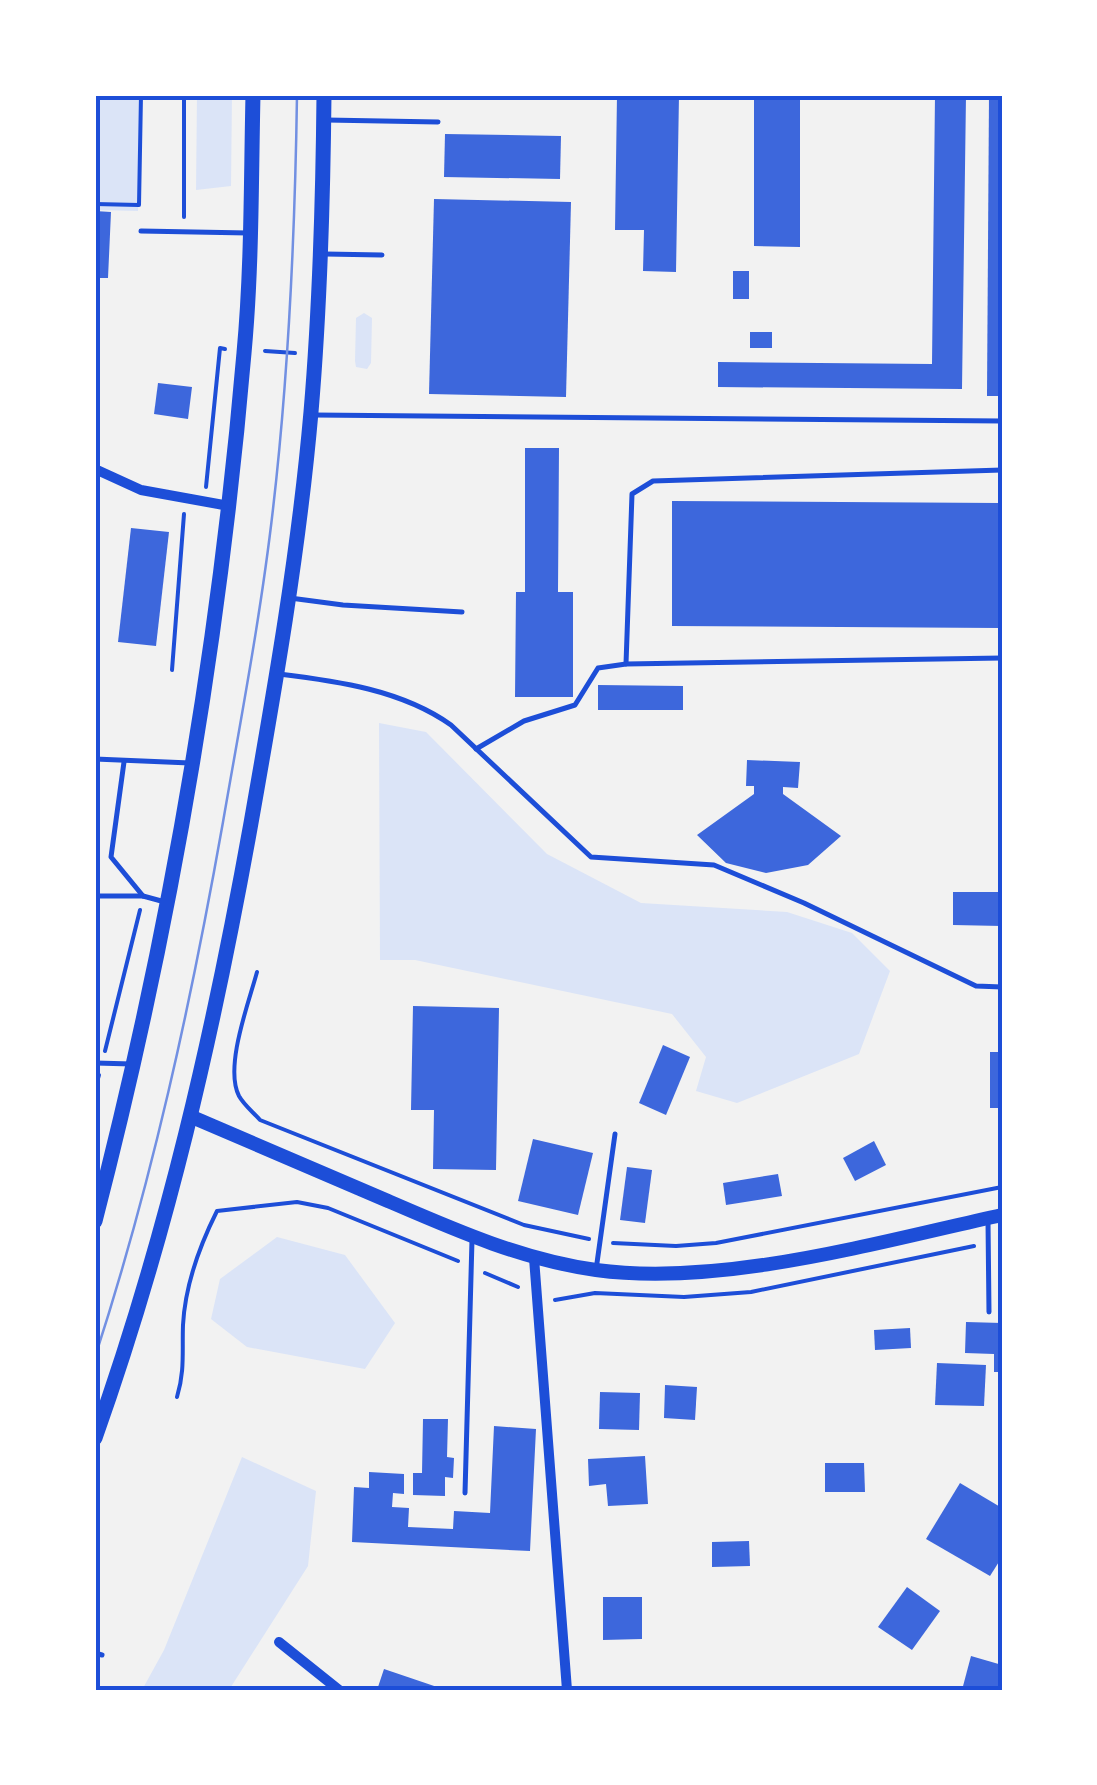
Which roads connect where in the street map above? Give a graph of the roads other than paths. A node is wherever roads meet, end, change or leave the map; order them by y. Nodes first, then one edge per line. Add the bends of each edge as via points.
1 (253, 95) edge
2 (324, 95) edge
3 (324, 120) junction
4 (438, 122) dead end
5 (141, 231) dead end
6 (250, 233) junction
7 (322, 254) junction
8 (382, 255) dead end
9 (311, 415) junction
10 (1002, 421) edge
11 (95, 469) edge
12 (1002, 470) edge
13 (229, 506) junction
14 (288, 598) junction
15 (462, 612) dead end
16 (1002, 658) edge
17 (626, 664) junction
18 (276, 674) junction
19 (476, 749) junction
20 (95, 759) edge
21 (124, 762) junction
22 (192, 763) junction
23 (95, 896) edge
24 (143, 896) junction
25 (168, 903) junction
26 (1002, 988) edge
27 (98, 1063) edge
28 (134, 1064) junction
29 (192, 1117) junction
30 (615, 1134) dead end
31 (99, 1193) edge
32 (995, 1216) edge
33 (95, 1221) edge
34 (472, 1237) junction
35 (534, 1258) junction
36 (596, 1270) junction
37 (990, 1312) dead end
38 (95, 1438) edge
39 (465, 1493) dead end
40 (279, 1642) dead end
41 (339, 1690) edge
42 (567, 1690) edge

1 - 6 main road
2 - 3 main road
3 - 4 lane
3 - 7 main road
5 - 6 lane
6 - 13 main road
7 - 8 lane
7 - 9 main road
9 - 10 lane
9 - 14 main road
11 - 13 street via 141,490
12 - 17 lane via 652,481 632,494
13 - 22 main road
14 - 15 lane
14 - 18 main road
16 - 17 lane
17 - 19 lane via 598,668 575,705 524,722
18 - 19 lane via 339,681 430,710
18 - 29 main road
19 - 26 lane via 591,857 714,865 976,986
20 - 21 lane
21 - 22 lane
21 - 24 lane via 111,857
22 - 25 main road
23 - 24 lane
24 - 25 lane
25 - 28 main road
27 - 28 lane
28 - 31 main road
29 - 34 street
29 - 38 main road via 160,1242
30 - 36 lane
31 - 33 main road
32 - 36 street via 755,1264 657,1273
32 - 37 lane
34 - 35 street
34 - 39 lane
35 - 36 street
35 - 42 street
40 - 41 street

